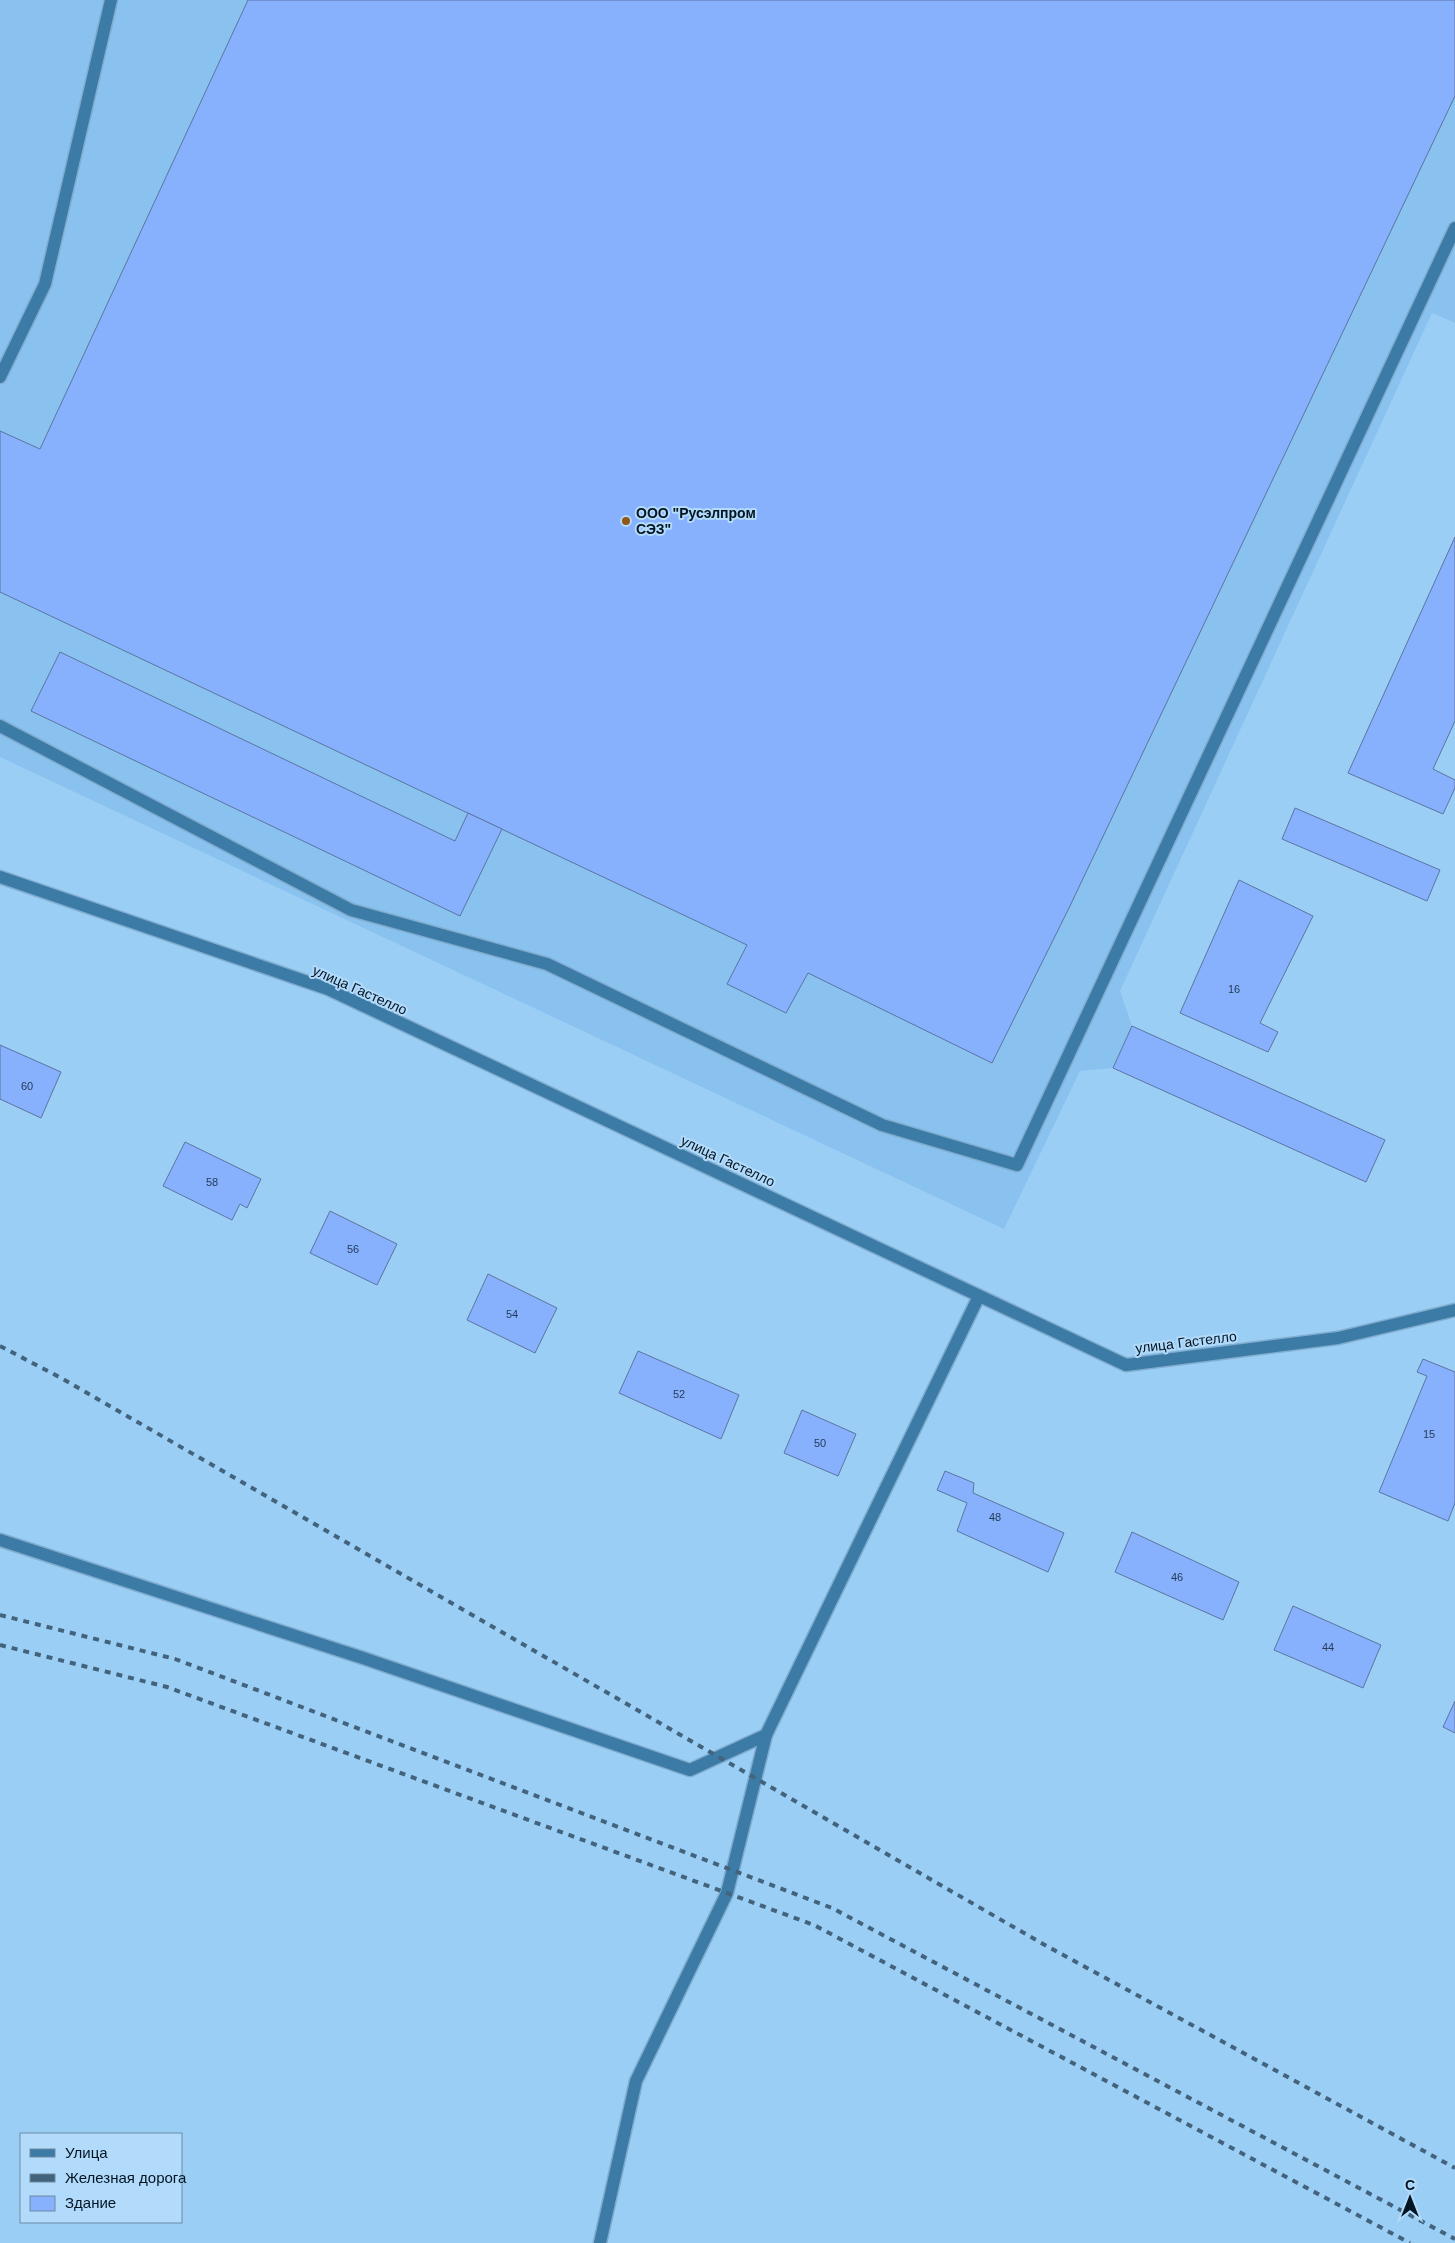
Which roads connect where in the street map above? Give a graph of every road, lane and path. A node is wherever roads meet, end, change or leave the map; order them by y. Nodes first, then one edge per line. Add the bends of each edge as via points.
1 (111, 0) edge
2 (1455, 228) edge
3 (0, 377) edge
4 (0, 726) edge
5 (0, 878) edge
6 (979, 1296) junction
7 (1455, 1310) edge
8 (0, 1540) edge
9 (766, 1735) junction
10 (600, 2243) edge

1 - 3 street via 45,284
2 - 4 street via 1017,1165 882,1124 547,964 351,910
5 - 6 street, улица Гастелло via 328,989
6 - 7 street, улица Гастелло via 1126,1365 1338,1338
6 - 9 street
8 - 9 street via 354,1655 690,1770
9 - 10 street via 727,1893 636,2081

